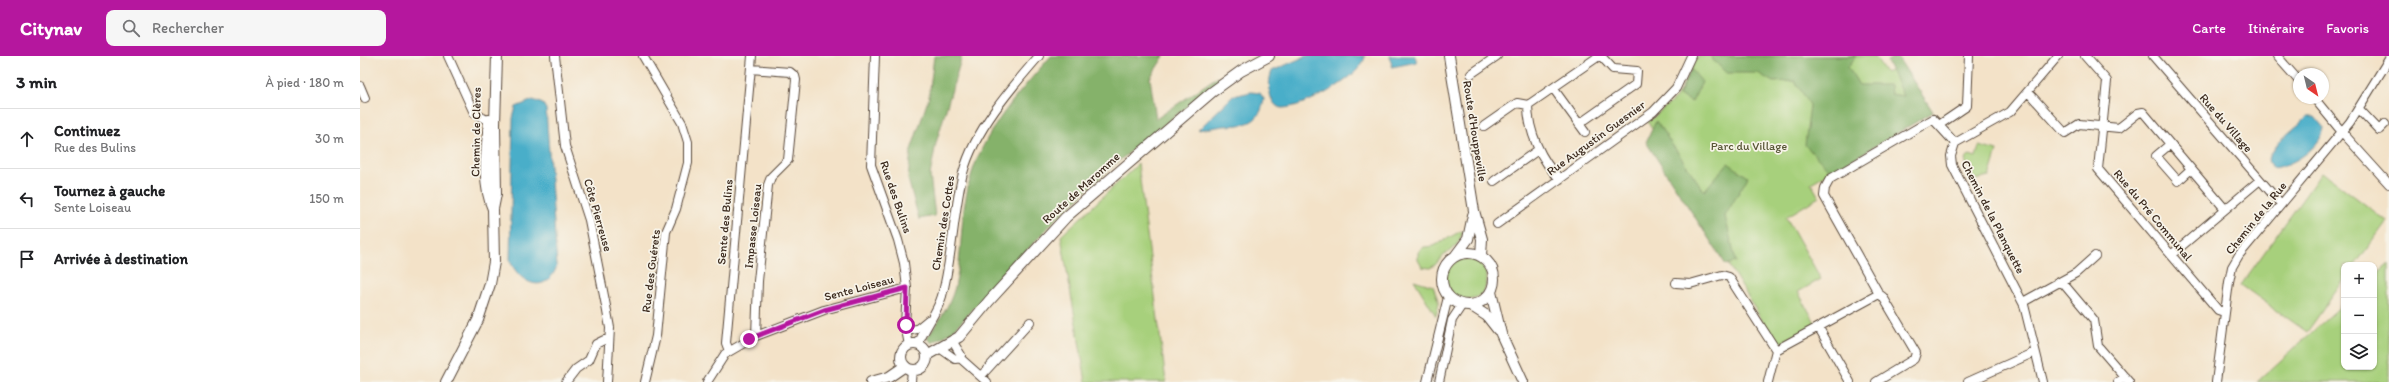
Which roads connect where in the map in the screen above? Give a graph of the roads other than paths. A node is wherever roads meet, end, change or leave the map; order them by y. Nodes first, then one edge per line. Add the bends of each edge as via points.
1 (448, 56) edge
2 (491, 56) edge
3 (497, 56) edge
4 (643, 56) edge
5 (752, 56) edge
6 (875, 56) edge
7 (1039, 56) edge
8 (1269, 56) edge
9 (1449, 56) edge
10 (1497, 56) edge
11 (1600, 56) edge
12 (1691, 56) edge
13 (1969, 56) edge
14 (2058, 56) edge
15 (2085, 56) edge
16 (2153, 56) edge
17 (2278, 56) edge
18 (555, 57) edge
19 (2389, 59) edge
20 (751, 69) junction
21 (1471, 74) dead end
22 (2293, 74) edge
23 (360, 86) edge
24 (1553, 88) junction
25 (2028, 92) junction
26 (365, 98) dead end
27 (2319, 104) edge
28 (1528, 105) junction
29 (2359, 109) junction
30 (492, 123) junction
31 (1579, 124) junction
32 (2386, 124) dead end
33 (1939, 125) junction
34 (1484, 126) dead end
35 (2102, 126) junction
36 (1585, 132) dead end
37 (2342, 132) junction
38 (1955, 143) junction
39 (2169, 145) junction
40 (1538, 150) junction
41 (2190, 170) junction
42 (1560, 179) junction
43 (2260, 180) junction
44 (1494, 181) dead end
45 (2389, 184) edge
46 (2282, 204) junction
47 (2225, 209) junction
48 (1474, 211) junction
49 (1497, 224) dead end
50 (1456, 255) junction
51 (2171, 255) junction
52 (1481, 256) junction
53 (2096, 256) dead end
54 (2062, 282) junction
55 (1676, 283) dead end
56 (907, 288) junction
57 (1491, 292) junction
58 (1879, 294) junction
59 (1448, 297) junction
60 (2023, 302) junction
61 (1466, 305) junction
62 (2224, 312) junction
63 (931, 317) junction
64 (1030, 322) dead end
65 (1819, 328) junction
66 (906, 331) junction
67 (1501, 334) junction
68 (756, 336) junction
69 (609, 341) junction
70 (953, 342) junction
71 (913, 345) junction
72 (941, 349) junction
73 (1776, 350) junction
74 (729, 351) junction
75 (2035, 352) junction
76 (927, 355) junction
77 (960, 358) junction
78 (908, 367) junction
79 (984, 379) edge
80 (2124, 380) edge
81 (446, 382) edge
82 (566, 382) edge
83 (607, 382) edge
84 (645, 382) edge
85 (707, 382) edge
86 (871, 382) edge
87 (911, 382) edge
88 (1427, 382) edge
89 (1439, 382) edge
90 (1523, 382) edge
91 (1768, 382) edge
92 (1850, 382) edge
93 (1876, 382) edge
94 (1968, 382) edge
95 (2042, 382) edge
96 (2216, 382) edge

1 - 30 street via 474,113
2 - 30 street, Chemin de Clères
3 - 30 street, Chemin de Clères
4 - 84 street, Rue des Guérets via 682,123 689,154 676,209 666,232 656,336
5 - 20 street, Sente des Bulins
6 - 56 street, Rue des Bulins via 871,165 898,240
7 - 63 street, Chemin des Cottes via 992,116 973,149 964,172 943,290
8 - 70 street, Route de Maromme via 1218,87 1066,217
9 - 48 street, Route d'Houppeville
10 - 21 street
11 - 24 street
11 - 31 street via 1613,69 1637,71 1636,84
12 - 42 street, Rue Augustin Guesnier via 1676,88 1653,112
13 - 33 street via 1967,106
14 - 25 street
15 - 35 street, Rue du Pré Communal via 2107,81
16 - 43 street, Rue du Village
17 - 22 street
18 - 69 street, Côte Pierreuse via 565,146 589,220 610,328
19 - 29 street, Chemin de la Rue
20 - 68 street, Impasse Loiseau via 790,72 796,80 788,160 771,177 768,185
20 - 74 street, Sente des Bulins via 726,342
23 - 26 street
24 - 28 street
24 - 31 street
25 - 35 street via 2065,133 2079,124
25 - 38 street via 2010,112
27 - 37 street
28 - 34 street via 1517,103
28 - 40 street
29 - 32 street via 2378,130
29 - 37 street, Chemin de la Rue
30 - 81 street, Chemin de Clères via 487,153 488,195 493,209 494,262 478,320
31 - 36 street
33 - 38 street
33 - 58 street via 1933,118 1830,179 1824,188 1824,196
35 - 39 street via 2119,128 2143,112
35 - 51 street, Rue du Pré Communal via 2098,169
37 - 45 street
37 - 46 street, Chemin de la Rue
38 - 60 street, Chemin de la Planquette via 1951,156 1952,165
39 - 41 street
39 - 41 street via 2156,156 2178,181
40 - 42 street
40 - 44 street
41 - 47 street
42 - 49 street, Rue Augustin Guesnier
43 - 46 street, Rue du Village
43 - 47 street
46 - 62 street, Chemin de la Rue via 2232,267
47 - 51 street
48 - 50 street, Route d'Houppeville via 1468,239
48 - 52 street, Route d'Houppeville via 1482,239
50 - 52 street via 1466,253
50 - 59 street via 1447,262 1442,275 1442,283
51 - 62 street, Rue du Pré Communal via 2218,310
52 - 57 street via 1492,269 1494,278
53 - 54 street via 2076,274
54 - 60 street
54 - 80 street via 2094,320 2098,346
55 - 73 street via 1690,284 1722,275 1729,277
56 - 66 street, Rue des Bulins
56 - 68 street, Sente Loiseau via 824,310
57 - 61 street via 1484,300
57 - 67 street
58 - 65 street
58 - 93 street via 1916,353 1914,359
59 - 61 street
59 - 88 street
60 - 75 street, Chemin de la Planquette
61 - 67 street via 1487,316
61 - 89 street via 1452,320
62 - 96 street, Chemin de la Rue
63 - 66 street, Chemin des Cottes via 917,329
63 - 71 street, Chemin des Cottes
64 - 79 street
65 - 73 street
65 - 92 street
66 - 71 street, Rue des Bulins
67 - 90 street
68 - 74 street, Sente Loiseau
69 - 82 street via 604,340 596,344 589,360 576,369
69 - 83 street, Côte Pierreuse
70 - 72 street, Route de Maromme
70 - 77 street via 961,355
71 - 76 street via 925,350
71 - 78 street via 902,354
72 - 76 street, Route de Maromme
72 - 77 street via 956,359
73 - 91 street
74 - 85 street via 719,361
75 - 94 street
75 - 95 street, Chemin de la Planquette
76 - 78 street via 923,366
77 - 79 street
78 - 86 street via 884,379
78 - 87 street

